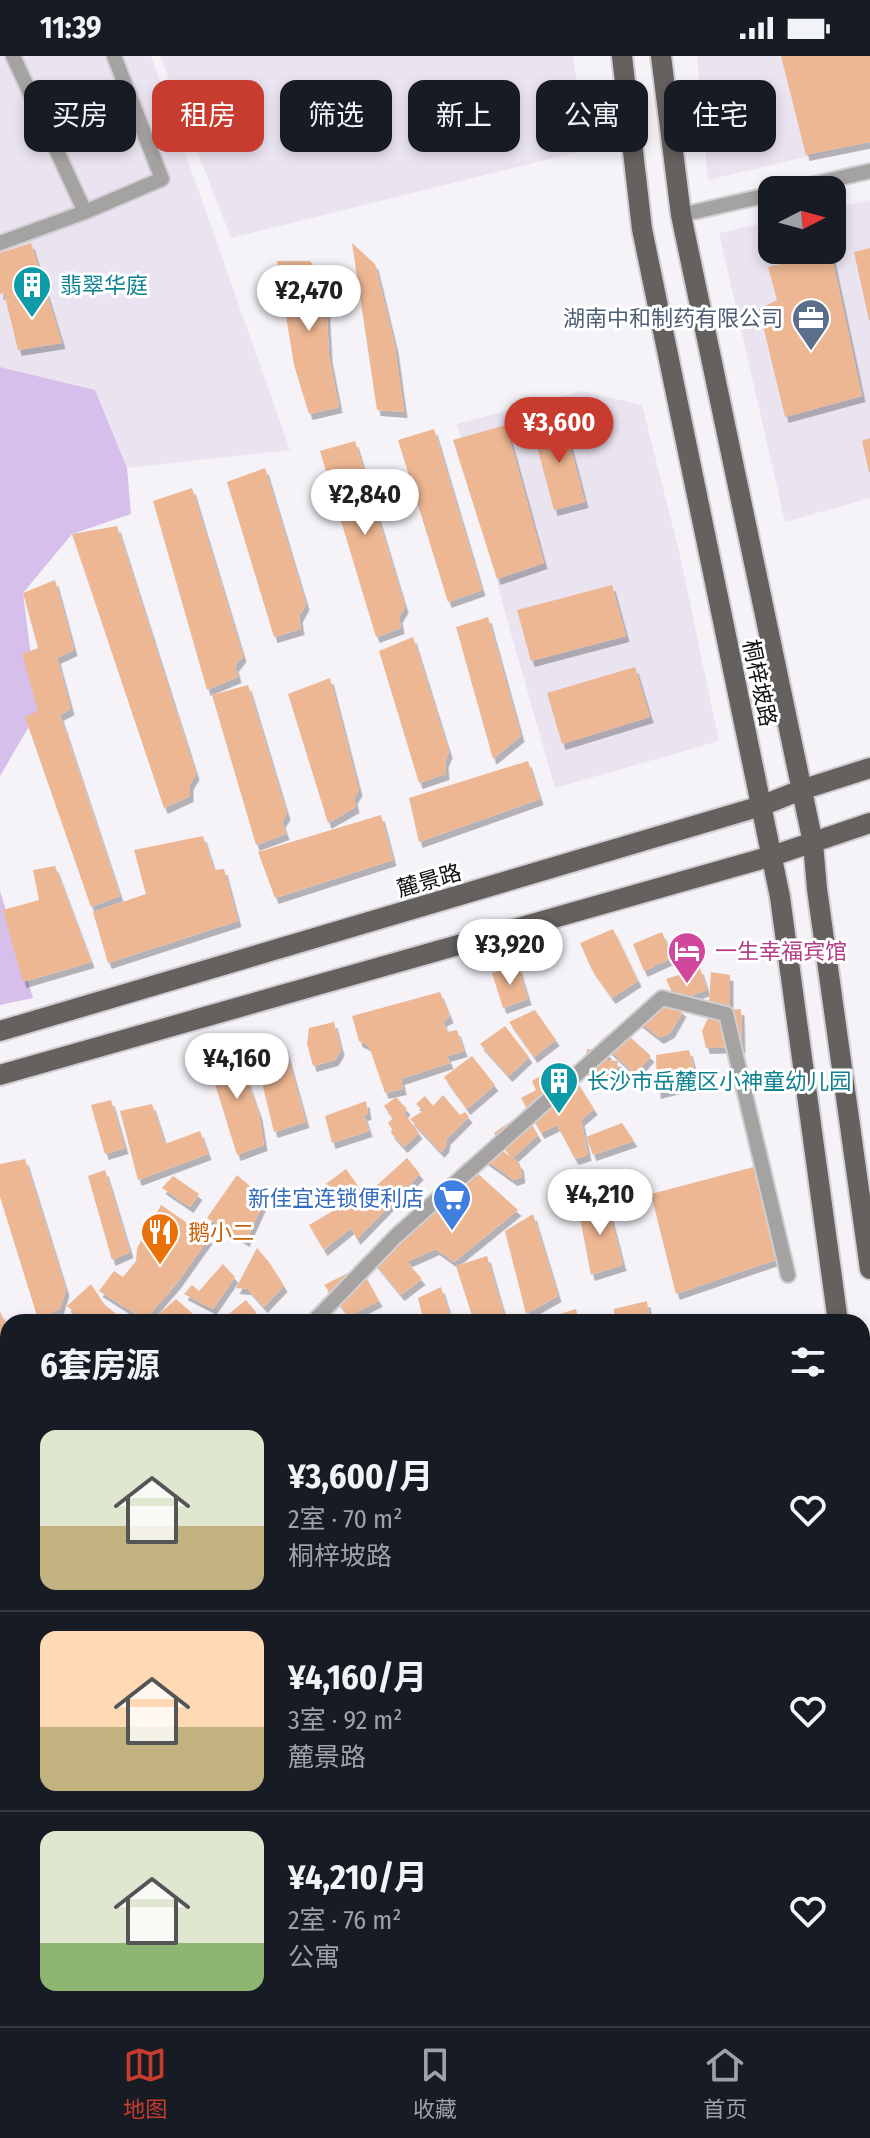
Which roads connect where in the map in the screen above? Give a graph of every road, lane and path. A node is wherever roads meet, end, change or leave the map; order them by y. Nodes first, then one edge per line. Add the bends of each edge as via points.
1 (13, 56) edge
2 (114, 56) edge
3 (622, 56) edge
4 (661, 56) edge
5 (870, 171) edge
6 (846, 177) edge
7 (758, 197) edge
8 (85, 212) junction
9 (681, 215) junction
10 (0, 243) edge
11 (870, 768) edge
12 (801, 790) junction
13 (761, 806) junction
14 (870, 823) edge
15 (813, 843) junction
16 (772, 856) junction
17 (0, 1031) edge
18 (0, 1075) edge
19 (870, 1269) edge
20 (788, 1275) dead end
21 (321, 1314) edge
22 (837, 1314) edge

1 - 8 street
2 - 8 street via 162,179
3 - 13 main road, 桐梓坡路 via 642,229
4 - 9 main road, 桐梓坡路
5 - 6 street
7 - 9 street
8 - 10 street
9 - 12 main road, 桐梓坡路
11 - 12 main road, 麓景路
12 - 13 main road, 麓景路
12 - 15 main road, 桐梓坡路
13 - 16 main road, 桐梓坡路
13 - 17 main road, 麓景路
14 - 15 main road
15 - 16 main road
15 - 19 main road, 桐梓坡路
16 - 18 main road
16 - 22 main road, 桐梓坡路
20 - 21 street via 726,1014 662,998 396,1236

